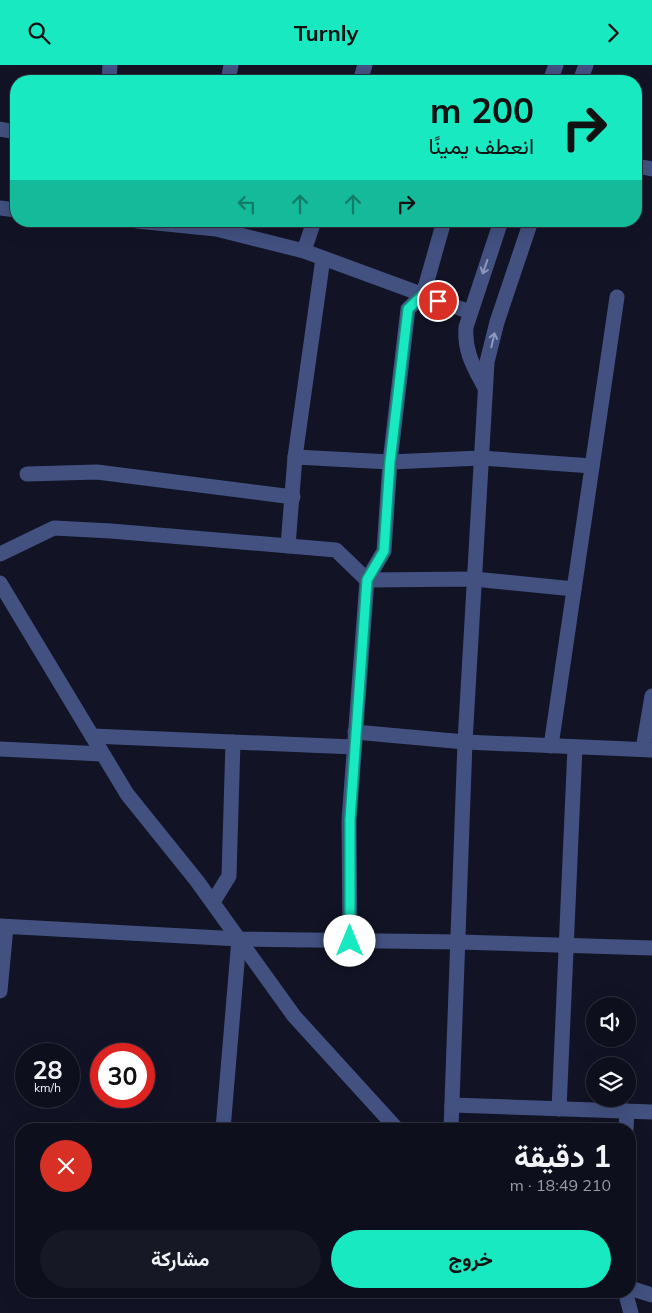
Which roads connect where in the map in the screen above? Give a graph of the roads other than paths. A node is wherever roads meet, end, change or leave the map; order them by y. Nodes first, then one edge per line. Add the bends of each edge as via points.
1 (223, 227) edge
2 (312, 227) edge
3 (442, 227) edge
4 (499, 227) edge
5 (529, 227) edge
6 (304, 251) junction
7 (323, 258) junction
8 (423, 295) junction
9 (617, 297) dead end
10 (470, 312) junction
11 (486, 388) junction
12 (295, 457) junction
13 (481, 458) junction
14 (390, 462) junction
15 (592, 466) junction
16 (27, 474) dead end
17 (293, 497) junction
18 (288, 546) junction
19 (0, 554) edge
20 (474, 579) junction
21 (367, 580) junction
22 (0, 583) edge
23 (574, 589) junction
24 (652, 697) edge
25 (92, 736) junction
26 (355, 740) junction
27 (233, 742) junction
28 (465, 742) junction
29 (551, 746) junction
30 (574, 747) junction
31 (0, 749) edge
32 (648, 750) edge
33 (102, 754) junction
34 (213, 903) junction
35 (3, 927) edge
36 (239, 939) junction
37 (350, 941) junction
38 (458, 942) junction
39 (565, 946) junction
40 (652, 949) edge
41 (0, 991) edge
42 (452, 1105) junction
43 (559, 1109) junction
44 (627, 1111) junction
45 (652, 1112) edge
46 (224, 1123) edge
47 (392, 1123) edge
48 (451, 1123) edge
49 (626, 1123) edge
50 (636, 1290) edge
51 (652, 1295) edge
52 (627, 1298) edge
53 (631, 1313) edge

1 - 6 street
2 - 6 street
3 - 8 street
4 -> 10 street
11 -> 5 street via 495,331
6 - 7 street
7 - 8 street
7 - 12 street
8 - 10 street
8 - 14 street via 408,309
9 - 15 street
10 - 11 street via 466,350
11 - 13 street
12 - 14 street
12 - 17 street
13 - 14 street
13 - 15 street
13 - 20 street
14 - 21 street via 384,551
15 - 23 street
16 - 17 street via 97,472
17 - 18 street
18 - 19 street via 54,528
18 - 21 street via 336,549
20 - 21 street
20 - 23 street
20 - 28 street
21 - 26 street
22 - 25 street
23 - 29 street
24 - 32 street
25 - 27 street
25 - 33 street
26 - 27 street
26 - 28 street
26 - 37 street via 350,820
27 - 34 street via 229,876
28 - 29 street
28 - 38 street
29 - 30 street
30 - 32 street
30 - 39 street
31 - 33 street
33 - 34 street via 127,794
34 - 36 street
35 - 36 street
35 - 41 street
36 - 37 street
36 - 46 street
36 - 47 street via 294,1016
37 - 38 street
38 - 39 street
38 - 42 street
39 - 40 street
39 - 43 street
42 - 43 street
42 - 48 street
43 - 44 street
44 - 45 street
44 - 49 street
50 - 51 street
52 - 53 street

